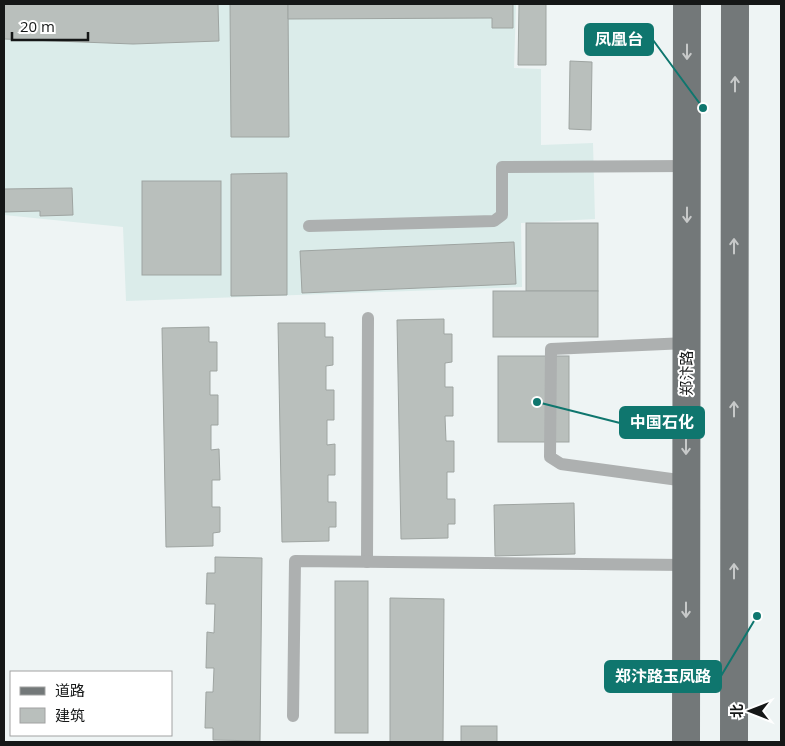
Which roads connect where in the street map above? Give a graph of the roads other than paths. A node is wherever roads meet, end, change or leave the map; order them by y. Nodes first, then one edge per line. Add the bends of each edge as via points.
1 (687, 4) edge
2 (735, 4) edge
3 (687, 166) junction
4 (308, 226) dead end
5 (368, 318) dead end
6 (687, 343) junction
7 (686, 482) junction
8 (367, 562) junction
9 (686, 565) junction
10 (293, 716) dead end
11 (686, 742) edge
12 (734, 742) edge

1 -> 3 main road, 郑汴路
12 -> 2 main road
3 - 4 lane via 502,167 502,215 494,221
3 -> 6 main road, 郑汴路
5 - 8 lane
6 -> 7 main road, 郑汴路
6 - 7 lane via 551,349 550,458 561,464
7 - 9 main road, 郑汴路
8 - 9 lane
8 - 10 lane via 296,561
9 -> 11 main road, 郑汴路

